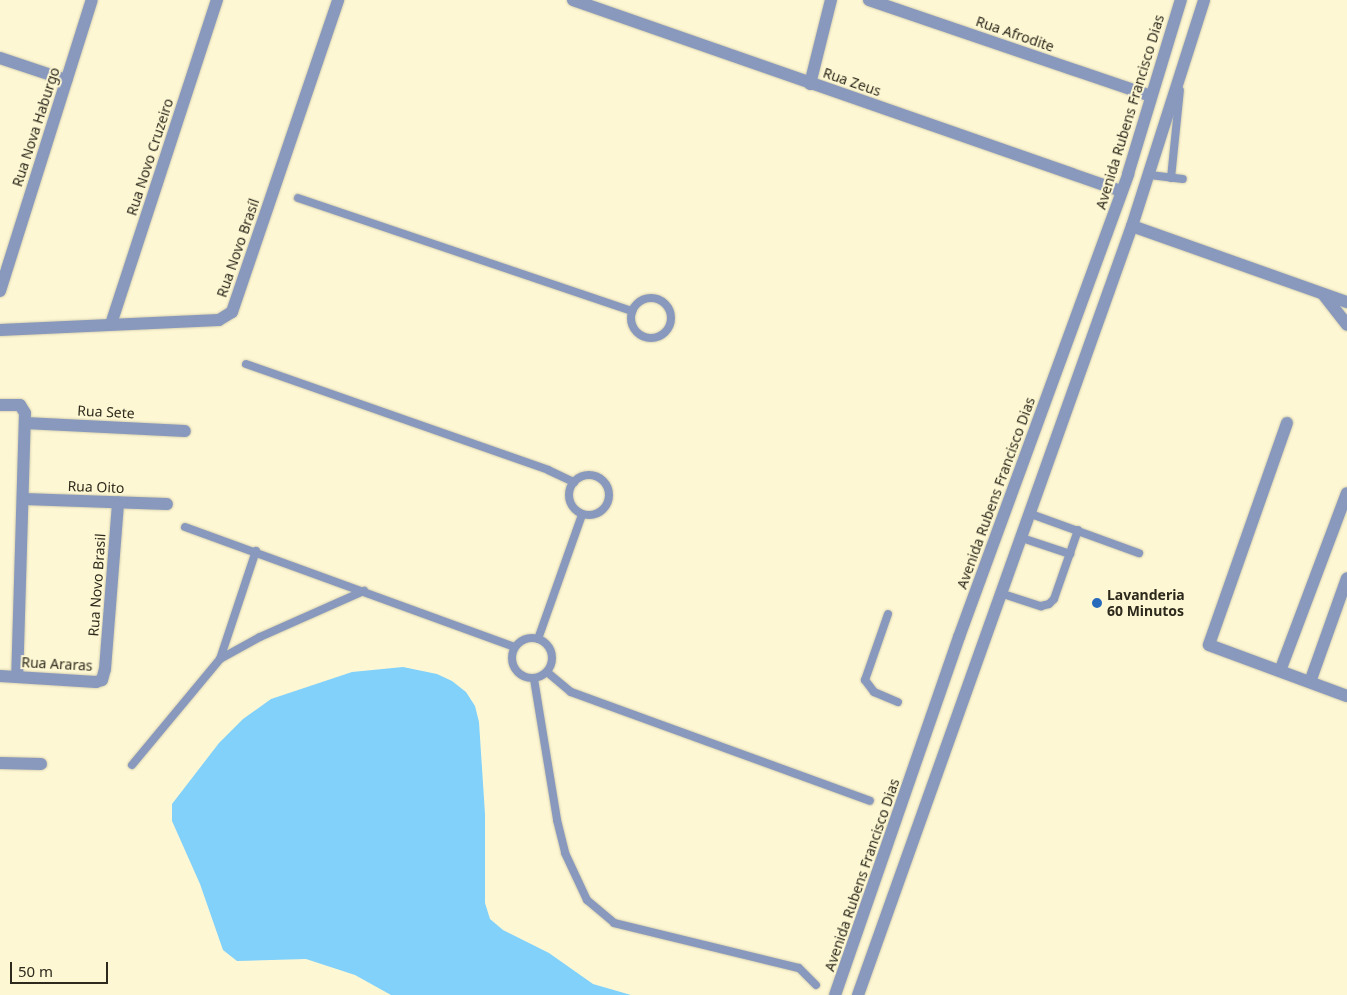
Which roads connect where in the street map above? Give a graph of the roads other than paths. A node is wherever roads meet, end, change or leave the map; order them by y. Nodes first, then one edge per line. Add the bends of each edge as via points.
1 (92, 0) edge
2 (217, 0) edge
3 (338, 0) edge
4 (573, 0) edge
5 (831, 0) edge
6 (869, 0) edge
7 (1204, 0) edge
8 (1178, 1) edge
9 (0, 58) edge
10 (1182, 65) junction
11 (66, 80) junction
12 (810, 84) junction
13 (1151, 96) junction
14 (1150, 175) junction
15 (1171, 178) junction
16 (1183, 179) dead end
17 (1121, 191) junction
18 (298, 198) dead end
19 (1132, 226) junction
20 (0, 291) edge
21 (1323, 294) junction
22 (1347, 302) edge
23 (632, 311) junction
24 (111, 324) junction
25 (1347, 325) edge
26 (0, 330) edge
27 (246, 364) dead end
28 (0, 405) edge
29 (25, 423) junction
30 (1287, 423) dead end
31 (185, 431) dead end
32 (574, 482) junction
33 (1347, 493) edge
34 (24, 499) junction
35 (118, 503) junction
36 (167, 504) dead end
37 (1031, 514) junction
38 (582, 515) junction
39 (185, 527) dead end
40 (1078, 530) junction
41 (1022, 538) junction
42 (256, 552) junction
43 (1139, 553) dead end
44 (1070, 554) junction
45 (1347, 578) edge
46 (364, 591) junction
47 (1003, 594) junction
48 (888, 614) dead end
49 (538, 639) junction
50 (514, 647) junction
51 (220, 659) junction
52 (105, 669) joint
53 (1280, 671) junction
54 (547, 672) junction
55 (0, 676) edge
56 (17, 677) junction
57 (534, 679) junction
58 (1310, 682) junction
59 (1347, 696) edge
60 (898, 702) dead end
61 (0, 763) edge
62 (41, 764) dead end
63 (132, 765) dead end
64 (870, 801) dead end
65 (816, 985) dead end
66 (835, 995) edge
67 (858, 995) edge

1 - 11 street, Rua Nova Haburgo
2 - 24 street, Rua Novo Cruzeiro
3 - 24 street, Rua Novo Brasíl via 232,312 219,320
4 - 12 street, Rua Zeus
5 - 12 street
6 - 13 street, Rua Afrodite
7 - 10 street
8 - 13 street, Avenida Rubens Francisco Dias
9 - 11 street
10 - 14 street
10 - 15 lane
11 - 20 street, Rua Nova Haburgo
12 - 17 street, Rua Zeus
13 - 17 street, Avenida Rubens Francisco Dias
14 - 15 lane
14 - 19 street
15 - 16 lane
17 - 66 street, Avenida Rubens Francisco Dias via 959,637
18 - 23 lane
19 - 21 street
19 - 37 street
21 - 22 street
21 - 25 street
23 - 23 lane via 634,330 644,338 662,336 670,326 671,313 659,299 646,299
24 - 26 street, Rua Novo Brasíl
27 - 32 lane
28 - 29 street via 20,405 25,413
29 - 31 street, Rua Sete
29 - 34 street
30 - 53 street via 1209,645
32 - 38 lane via 569,500
32 - 38 lane via 585,476 597,476 609,491 604,509 593,515
33 - 53 street
34 - 35 street, Rua Oito
34 - 56 street
35 - 36 street, Rua Oito
35 - 52 street, Rua Novo Brasil
37 - 40 lane
37 - 41 street
38 - 49 lane
39 - 42 lane
40 - 43 lane
40 - 44 lane
41 - 44 lane
41 - 47 street
42 - 46 lane
42 - 51 lane
44 - 47 lane via 1054,599 1049,604 1040,606
45 - 58 street
46 - 50 lane
46 - 51 lane via 260,637
47 - 67 street
48 - 60 lane via 865,680 874,692
49 - 50 lane via 525,638
49 - 54 lane via 550,649 552,657
50 - 57 lane via 511,660 516,672
51 - 63 lane
52 - 56 street, Rua Araras via 102,680 96,682
53 - 58 street
54 - 57 lane
54 - 64 lane via 571,692
55 - 56 street, Rua Araras
57 - 65 lane via 557,820 565,853 587,900 614,923 799,968
58 - 59 street
61 - 62 street

